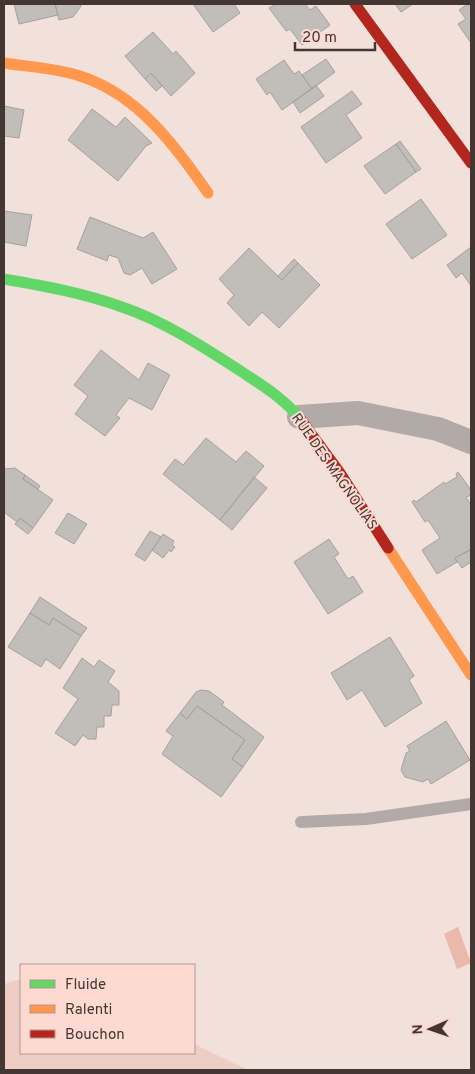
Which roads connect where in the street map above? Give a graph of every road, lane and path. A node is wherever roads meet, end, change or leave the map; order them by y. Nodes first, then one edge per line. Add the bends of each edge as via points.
1 (355, 4) edge
2 (4, 63) edge
3 (471, 163) edge
4 (208, 193) dead end
5 (4, 280) edge
6 (299, 417) junction
7 (471, 442) edge
8 (471, 675) edge
9 (471, 804) edge
10 (301, 822) dead end

1 - 3 street
2 - 4 street via 79,76 116,91 166,135
5 - 6 street, RUE DES MAGNOLIAS via 89,296 123,307 231,365 279,398
6 - 7 street via 358,413 438,429
6 - 8 street, RUE DES MAGNOLIAS via 340,473
9 - 10 lane via 366,819

